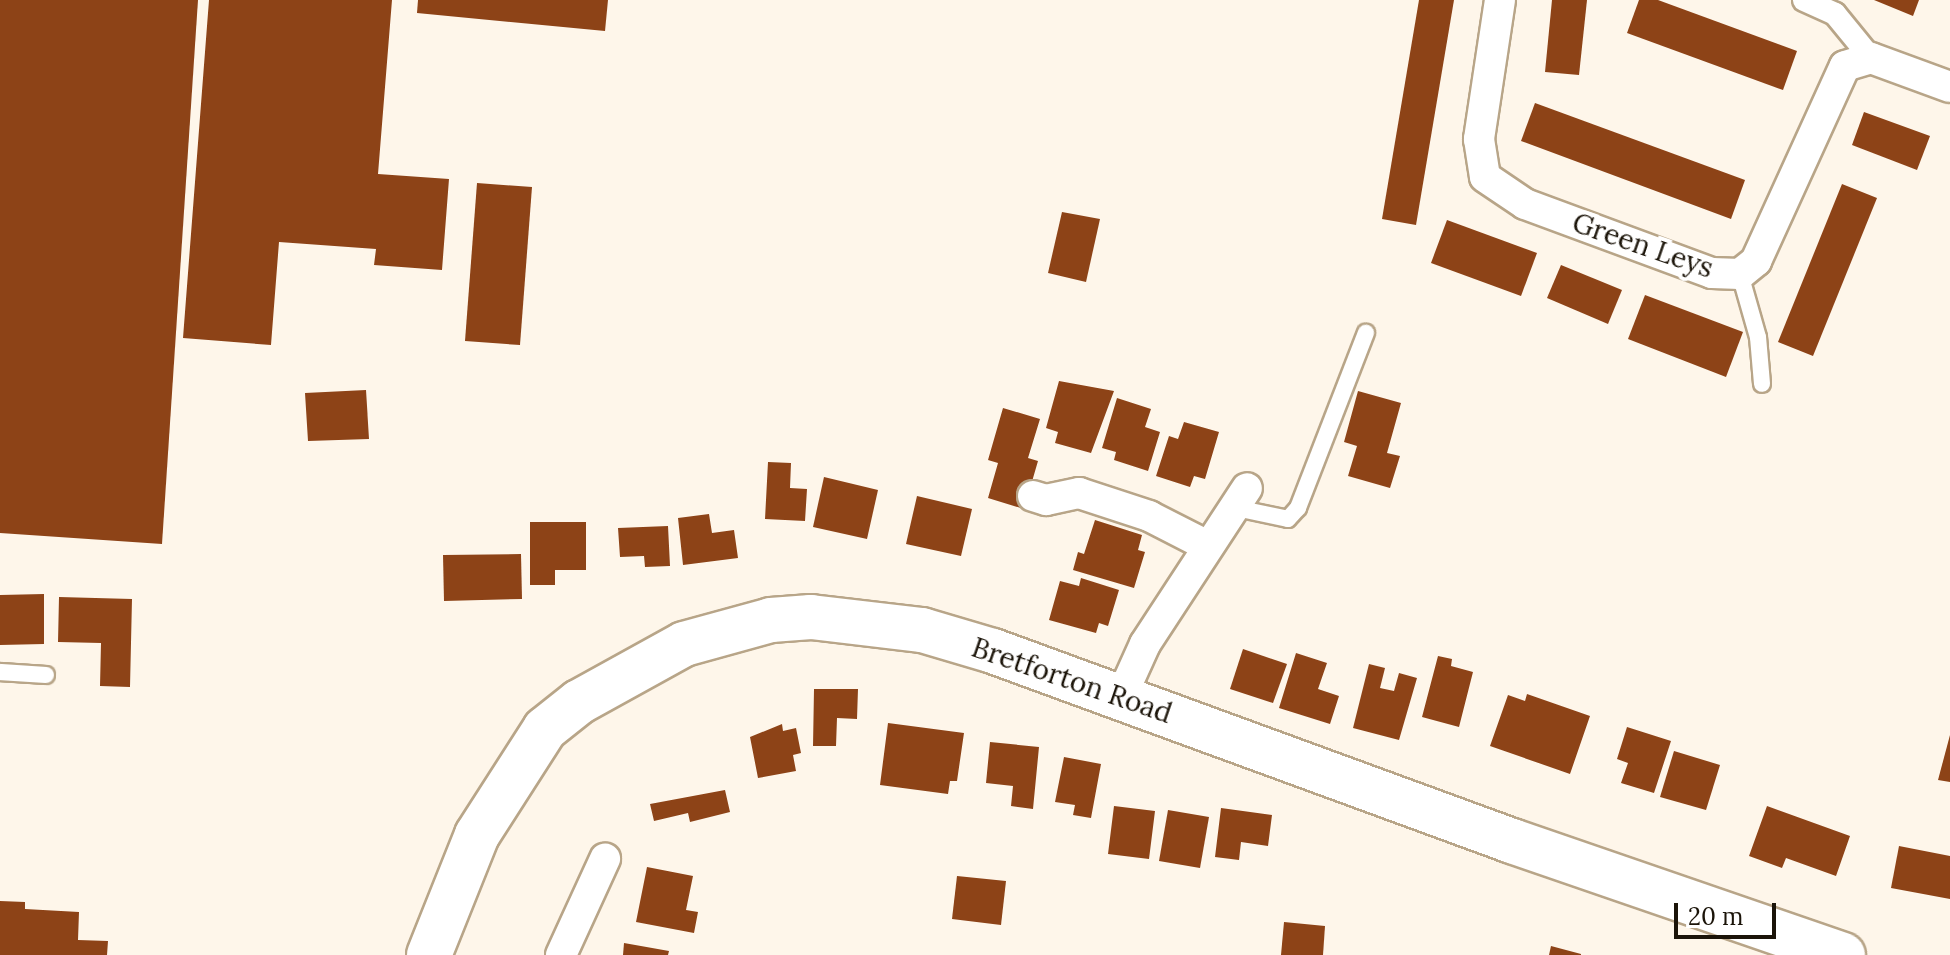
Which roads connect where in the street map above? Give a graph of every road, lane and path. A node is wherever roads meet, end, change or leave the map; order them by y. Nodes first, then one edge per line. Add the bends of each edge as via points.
1 (1500, 0) edge
2 (1804, 0) edge
3 (1871, 58) junction
4 (1950, 87) edge
5 (1740, 274) junction
6 (1366, 333) dead end
7 (1762, 384) dead end
8 (1033, 496) dead end
9 (1242, 498) joint
10 (1206, 545) junction
11 (0, 672) edge
12 (46, 675) dead end
13 (1122, 695) junction
14 (605, 859) dead end
15 (429, 955) edge
16 (561, 955) edge
17 (1843, 955) edge

1 - 5 street, Green Leys via 1479,139 1485,177 1525,204 1712,273
2 - 3 street via 1835,14
3 - 4 street
3 - 5 street, Green Leys via 1845,66 1756,261
5 - 7 lane via 1754,314
6 - 9 lane via 1298,508 1288,519
8 - 10 street via 1046,500 1079,493 1149,516
9 - 10 street
10 - 13 street via 1145,644
11 - 12 lane
13 - 15 main road, Bretforton Road via 922,630 851,619 771,620 684,644 579,702 545,729 477,835
13 - 17 main road, Bretforton Road via 1512,841
14 - 16 street

